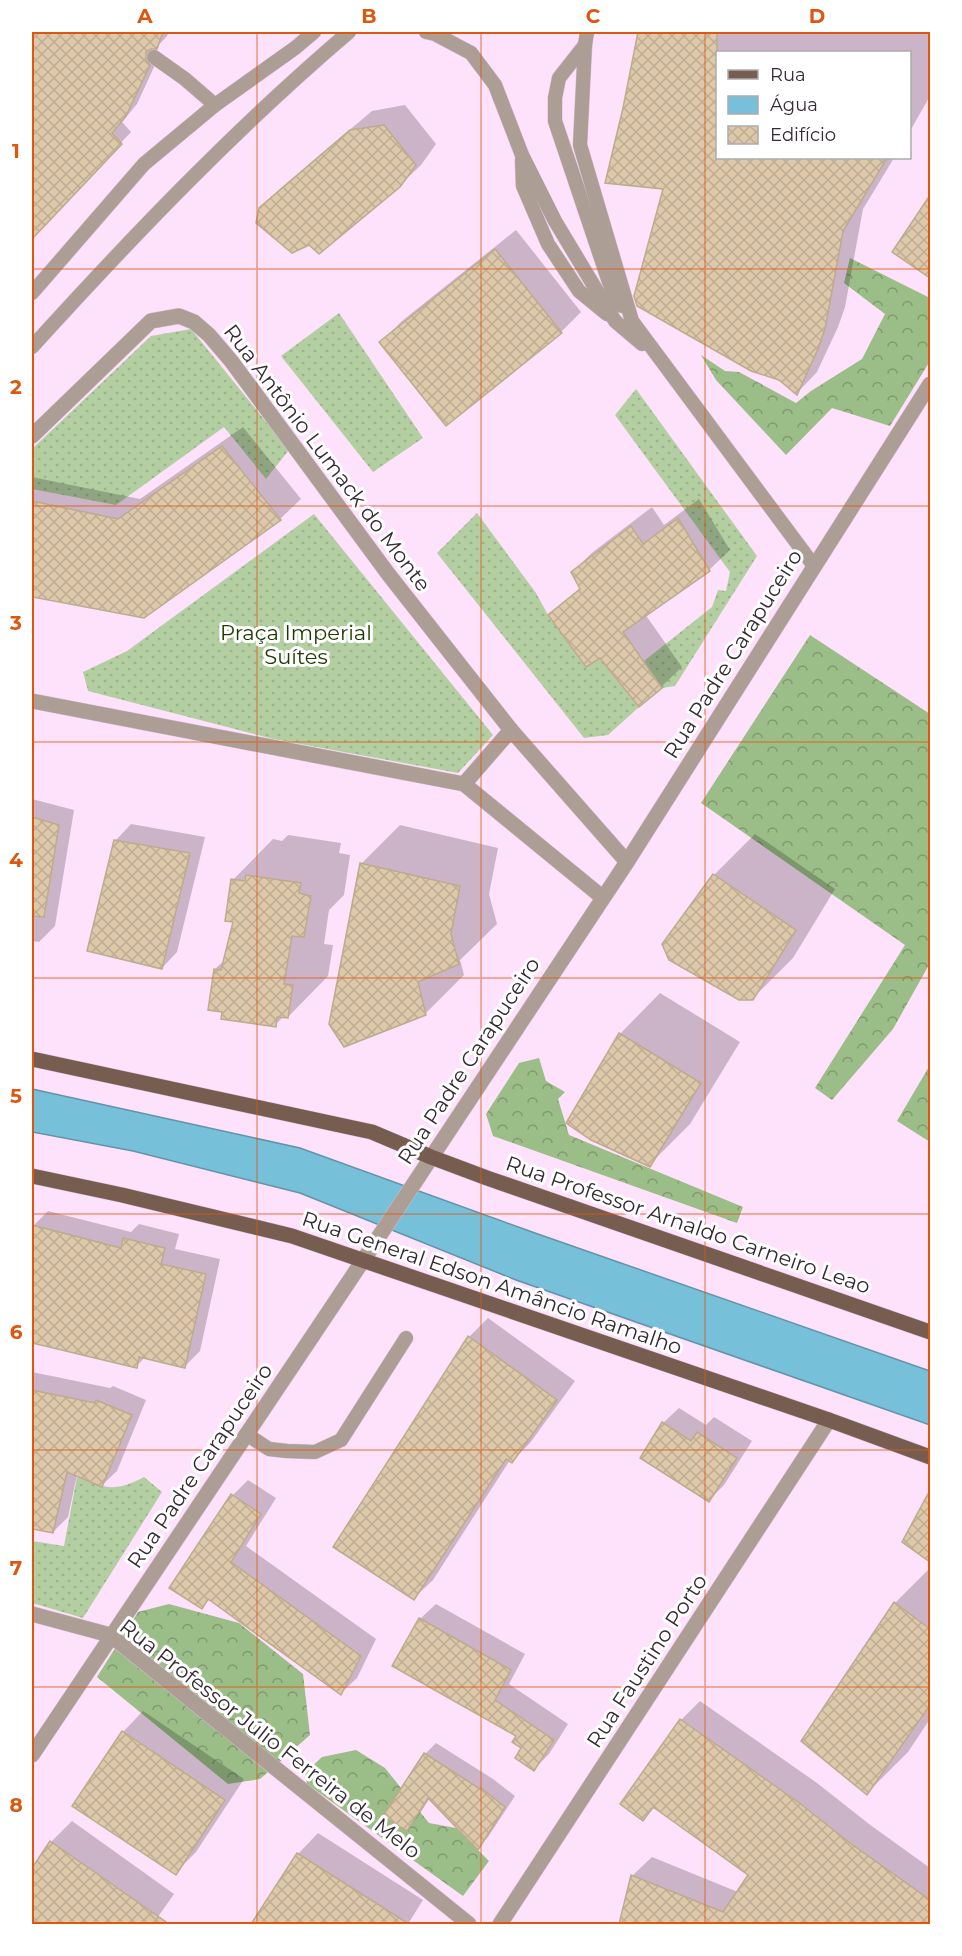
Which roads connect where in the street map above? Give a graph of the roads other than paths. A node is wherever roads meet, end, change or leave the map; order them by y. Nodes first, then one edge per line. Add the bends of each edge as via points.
1 (314, 32) edge
2 (349, 32) edge
3 (426, 32) edge
4 (586, 38) edge
5 (154, 57) dead end
6 (215, 105) junction
7 (32, 293) edge
8 (632, 321) junction
9 (32, 347) edge
10 (662, 360) junction
11 (930, 384) edge
12 (32, 436) edge
13 (814, 566) junction
14 (32, 701) edge
15 (511, 730) junction
16 (464, 784) junction
17 (627, 862) junction
18 (602, 897) junction
19 (32, 1059) edge
20 (431, 1157) junction
21 (32, 1176) edge
22 (366, 1256) junction
23 (930, 1332) edge
24 (406, 1338) dead end
25 (829, 1420) junction
26 (246, 1434) junction
27 (930, 1457) edge
28 (32, 1614) edge
29 (110, 1635) junction
30 (32, 1755) edge
31 (469, 1924) edge
32 (500, 1924) edge

1 - 6 lane
2 - 9 lane via 121,250
3 - 10 lane via 471,53 495,86 522,155 523,186 548,244 579,291
4 - 8 lane via 580,145
4 - 8 lane via 559,78 555,121 612,291
5 - 6 lane
6 - 7 lane via 144,164
8 - 10 lane
10 - 13 lane
11 - 13 street, Rua Padre Carapuceiro
12 - 15 street, Rua Antônio Lumack do Monte via 151,321 179,316 194,322 232,362 389,575
13 - 17 street, Rua Padre Carapuceiro
14 - 16 street
15 - 16 street
15 - 17 street, Rua Antônio Lumack do Monte
16 - 18 street
17 - 18 street, Rua Padre Carapuceiro
18 - 20 street, Rua Padre Carapuceiro
19 - 20 main road, Rua Professor Arnaldo Carneiro Leao via 372,1132
20 - 22 street, Rua Padre Carapuceiro
20 - 23 main road, Rua Professor Arnaldo Carneiro Leao
21 - 22 main road, Rua General Edson Amâncio Ramalho
22 - 25 main road, Rua General Edson Amâncio Ramalho
22 - 26 street, Rua Padre Carapuceiro
24 - 26 lane via 341,1440 315,1452 287,1451 269,1449
25 - 27 main road, Rua General Edson Amâncio Ramalho
25 - 32 street, Rua Faustino Porto
26 - 29 street, Rua Padre Carapuceiro
28 - 29 street, Rua Professor Júlio Ferreira de Melo
29 - 30 street, Rua Padre Carapuceiro
29 - 31 street, Rua Professor Júlio Ferreira de Melo

